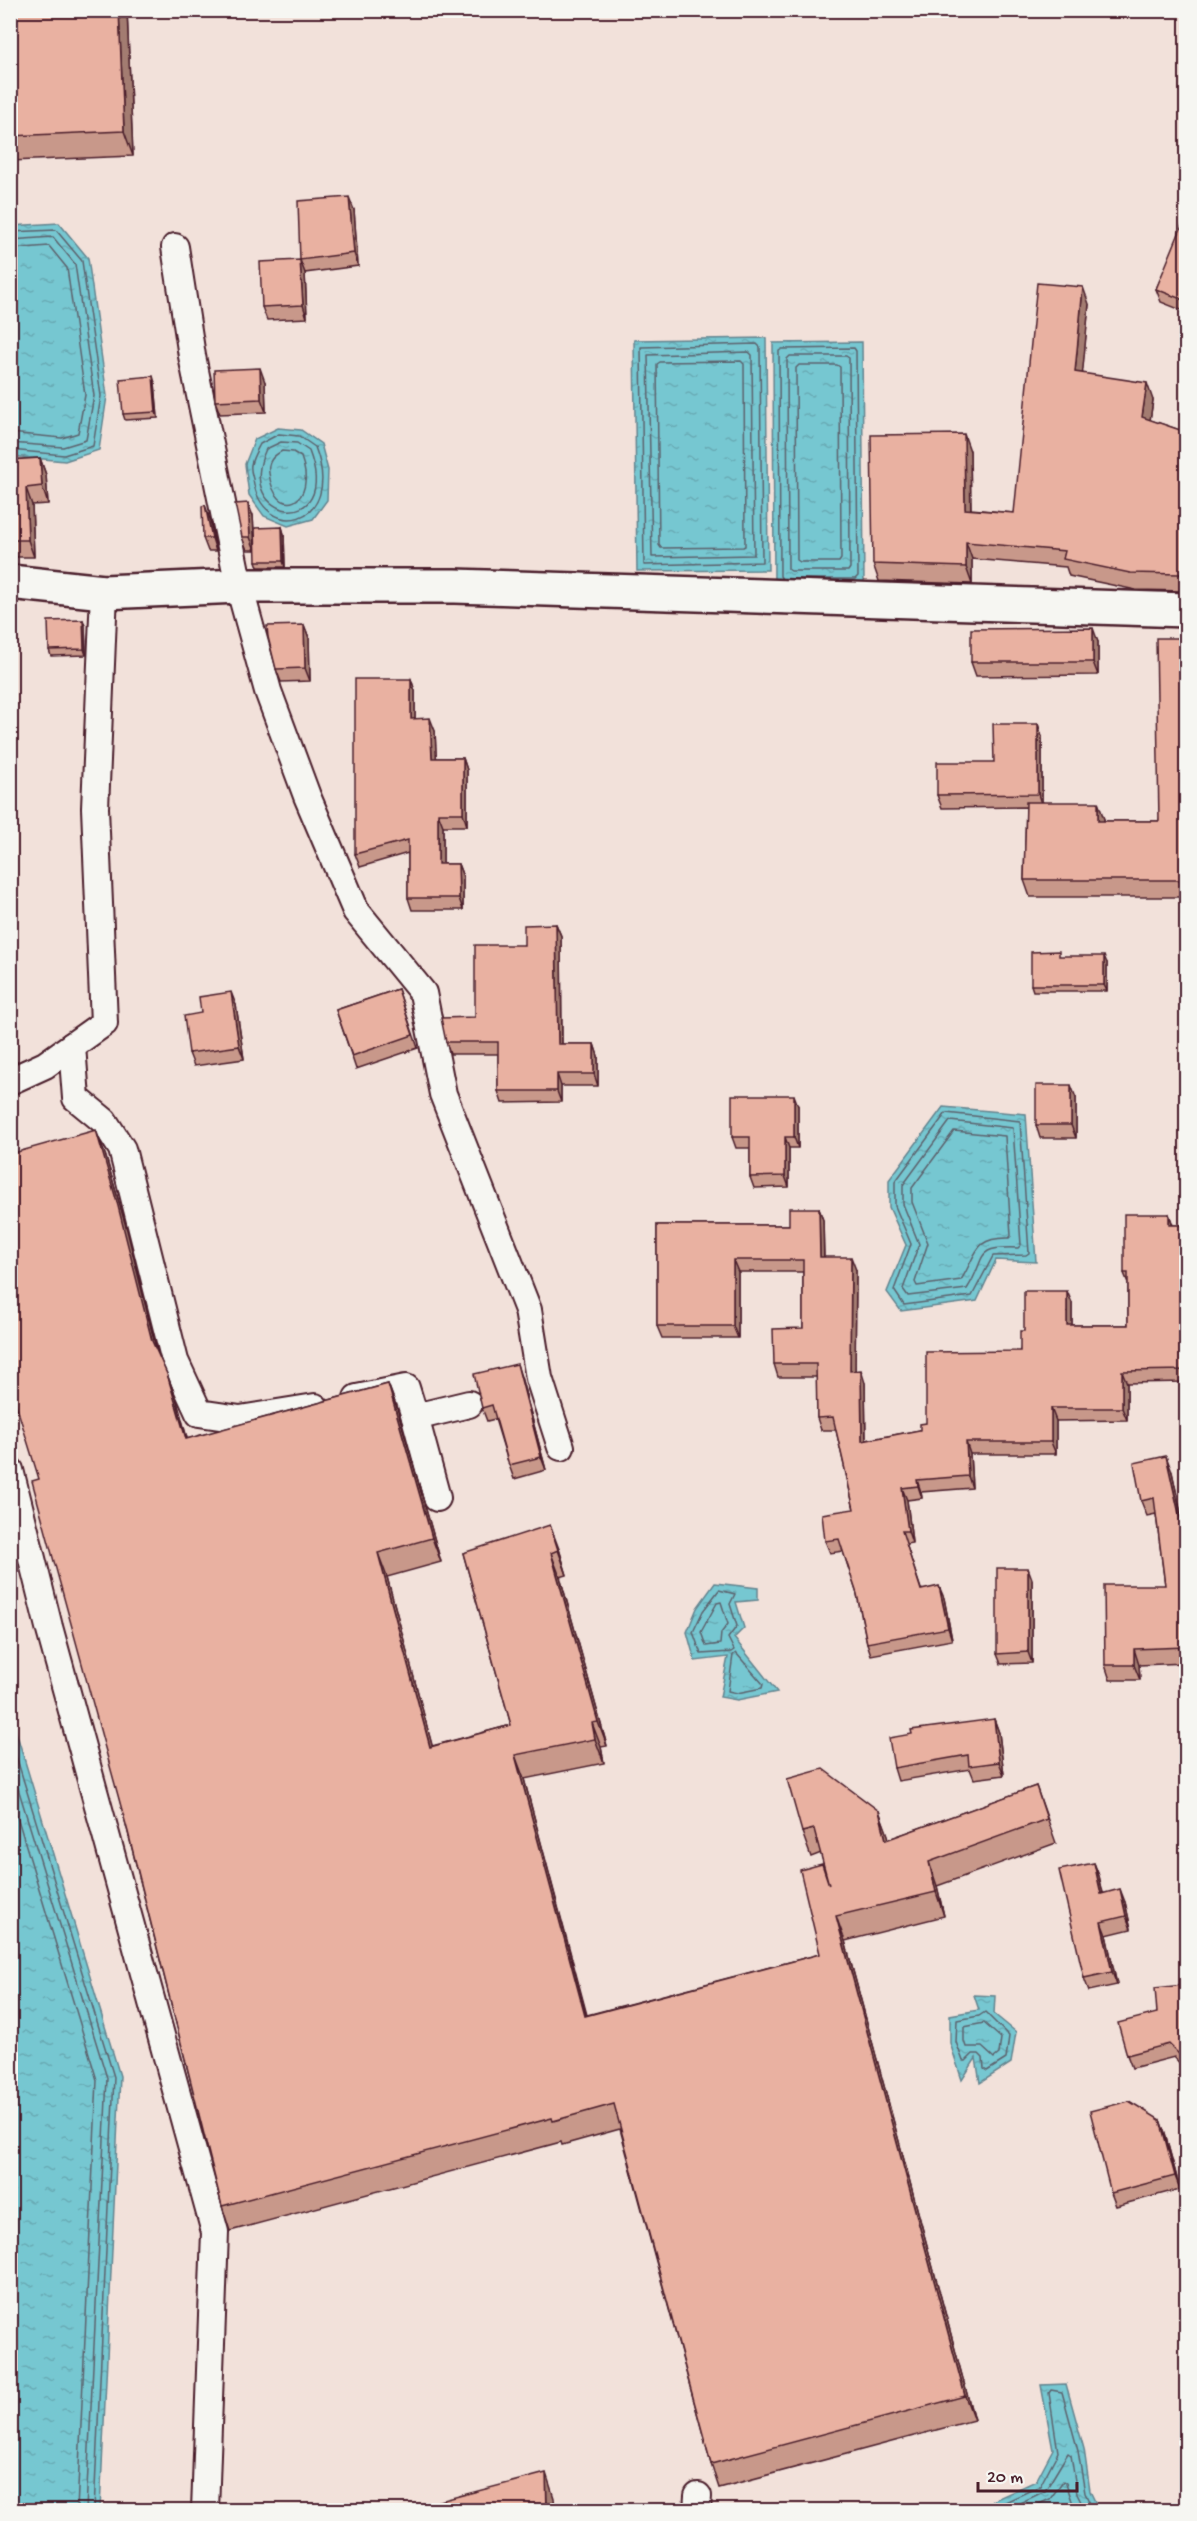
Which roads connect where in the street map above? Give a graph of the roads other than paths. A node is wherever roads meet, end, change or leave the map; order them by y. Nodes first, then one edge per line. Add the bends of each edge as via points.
1 (175, 247) dead end
2 (10, 582) edge
3 (238, 586) junction
4 (104, 592) junction
5 (1186, 610) edge
6 (72, 1046) junction
7 (10, 1081) edge
8 (469, 1404) dead end
9 (415, 1417) junction
10 (561, 1447) dead end
11 (10, 1470) edge
12 (437, 1498) dead end
13 (205, 2511) edge

1 - 3 street via 192,356
2 - 4 main road
3 - 4 main road
3 - 5 main road via 467,586
3 - 10 street via 268,691 356,911 423,993 443,1094 528,1310 539,1378
4 - 6 street via 95,808 104,1023
6 - 7 street via 45,1065
6 - 9 street via 76,1098 104,1122 122,1149 175,1361 199,1413 240,1419 406,1388
8 - 9 street
9 - 12 street
11 - 13 street via 214,2232

